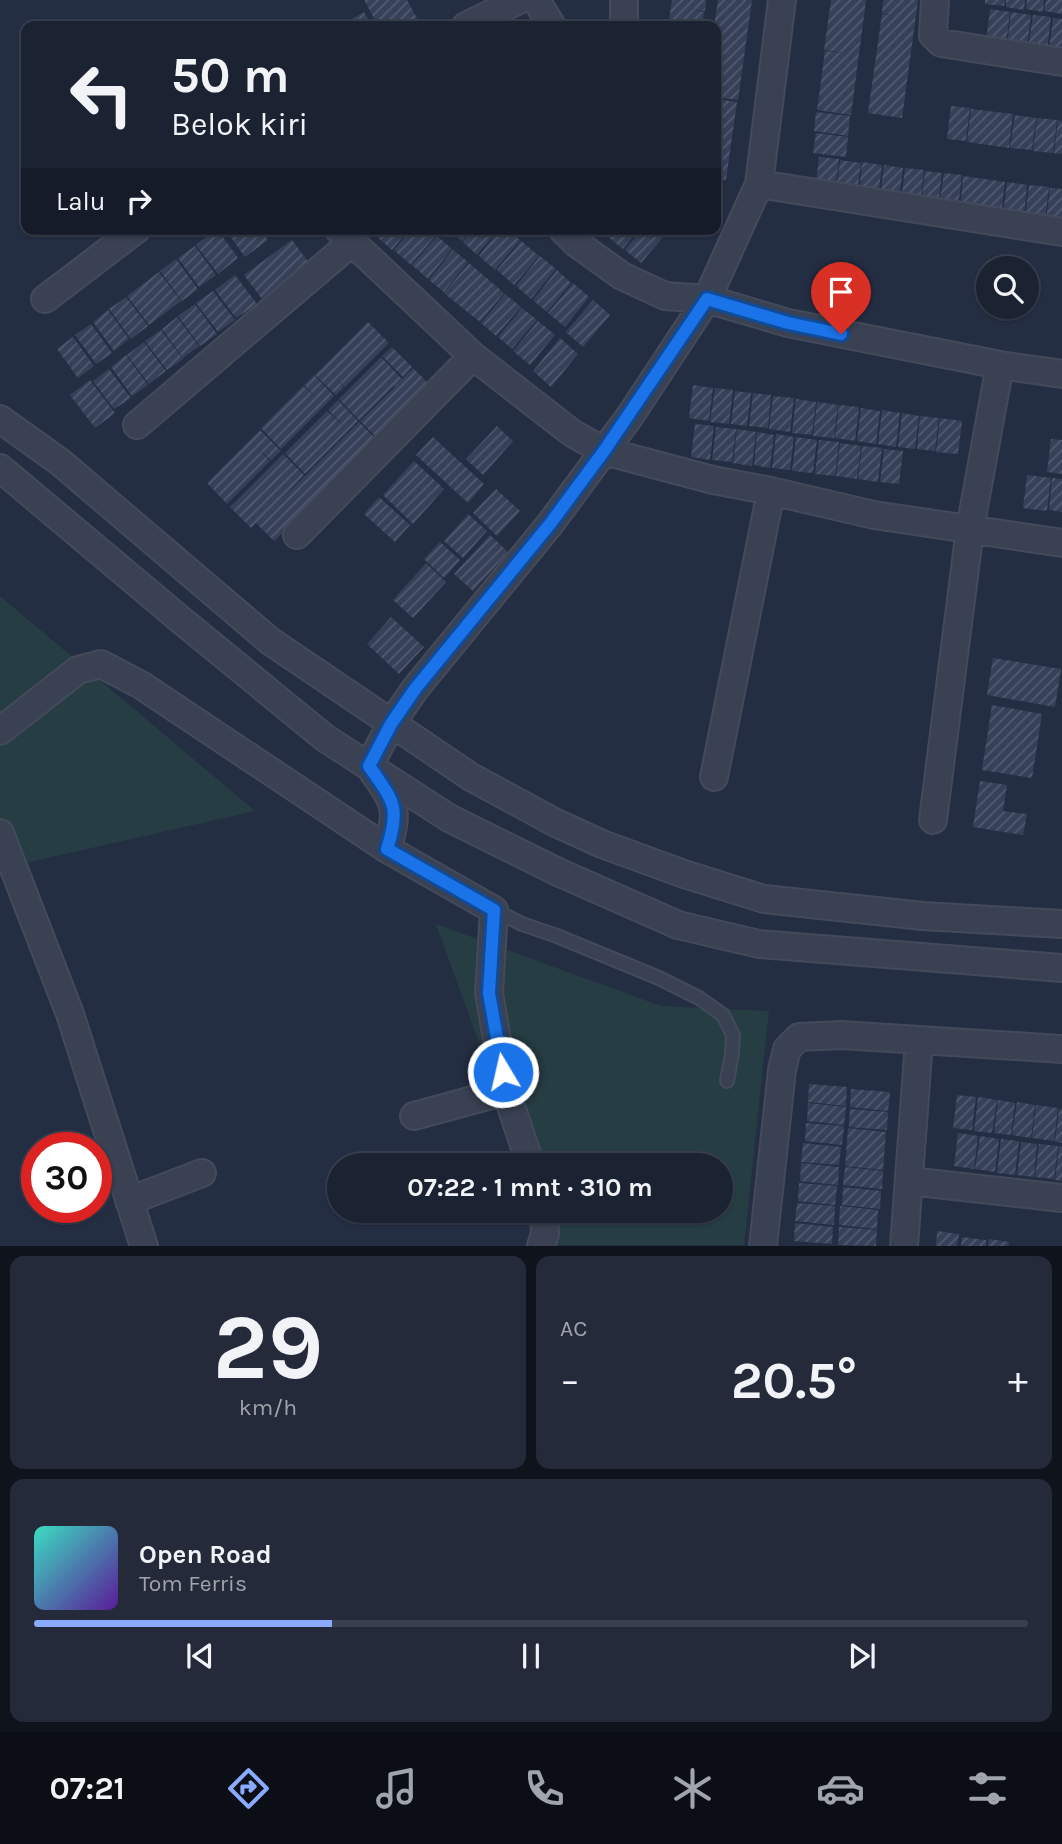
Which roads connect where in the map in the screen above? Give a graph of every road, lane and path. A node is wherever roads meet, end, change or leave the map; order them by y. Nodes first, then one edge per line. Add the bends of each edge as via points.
1 (519, 0) edge
2 (536, 0) edge
3 (624, 0) edge
4 (782, 0) edge
5 (935, 0) edge
6 (476, 21) edge
7 (548, 21) edge
8 (624, 21) edge
9 (1062, 62) edge
10 (759, 184) junction
11 (1062, 232) edge
12 (129, 235) edge
13 (568, 235) edge
14 (345, 236) edge
15 (45, 299) dead end
16 (707, 299) junction
17 (474, 356) junction
18 (1000, 365) junction
19 (1062, 374) edge
20 (0, 419) edge
21 (137, 425) dead end
22 (604, 451) junction
23 (0, 468) edge
24 (771, 491) junction
25 (970, 529) junction
26 (297, 535) dead end
27 (1062, 543) edge
28 (391, 724) junction
29 (0, 731) edge
30 (369, 766) junction
31 (714, 777) dead end
32 (933, 820) dead end
33 (0, 833) edge
34 (387, 849) junction
35 (494, 910) junction
36 (1062, 924) edge
37 (1062, 968) edge
38 (919, 1041) junction
39 (1062, 1049) edge
40 (727, 1081) dead end
41 (506, 1091) junction
42 (414, 1116) dead end
43 (527, 1153) edge
44 (202, 1173) dead end
45 (909, 1181) junction
46 (1062, 1198) edge
47 (129, 1201) junction
48 (545, 1223) edge
49 (144, 1245) edge
50 (541, 1245) edge
51 (763, 1245) edge
52 (904, 1245) edge

1 - 6 street
2 - 7 street
3 - 8 street
4 - 10 street
5 - 9 street via 933,35 942,43
10 - 11 street
10 - 16 street
12 - 15 street
13 - 16 street via 622,275 666,296
14 - 17 street
14 - 21 street
16 - 18 street via 788,323
16 - 22 street
17 - 22 street via 572,433
17 - 26 street
18 - 19 street
18 - 25 street
20 - 28 street via 60,462 270,641
22 - 24 street
22 - 28 street
23 - 30 street via 325,738
24 - 25 street via 874,515
24 - 31 street
25 - 27 street
25 - 32 street
28 - 30 street
28 - 36 street via 471,778 554,822 613,848 764,899 923,916
29 - 34 street via 78,670 101,664 141,685
30 - 34 street via 391,799 393,829
30 - 37 street via 461,823 678,925 760,944
33 - 47 street via 70,1014
34 - 35 street
35 - 40 lane via 659,978 723,1015 733,1035
35 - 41 street via 489,993
38 - 39 street
38 - 45 street
38 - 51 street via 820,1035 799,1037 787,1049
41 - 42 street
41 - 43 street
44 - 47 street
45 - 46 street
45 - 52 street
47 - 49 street
48 - 50 street

